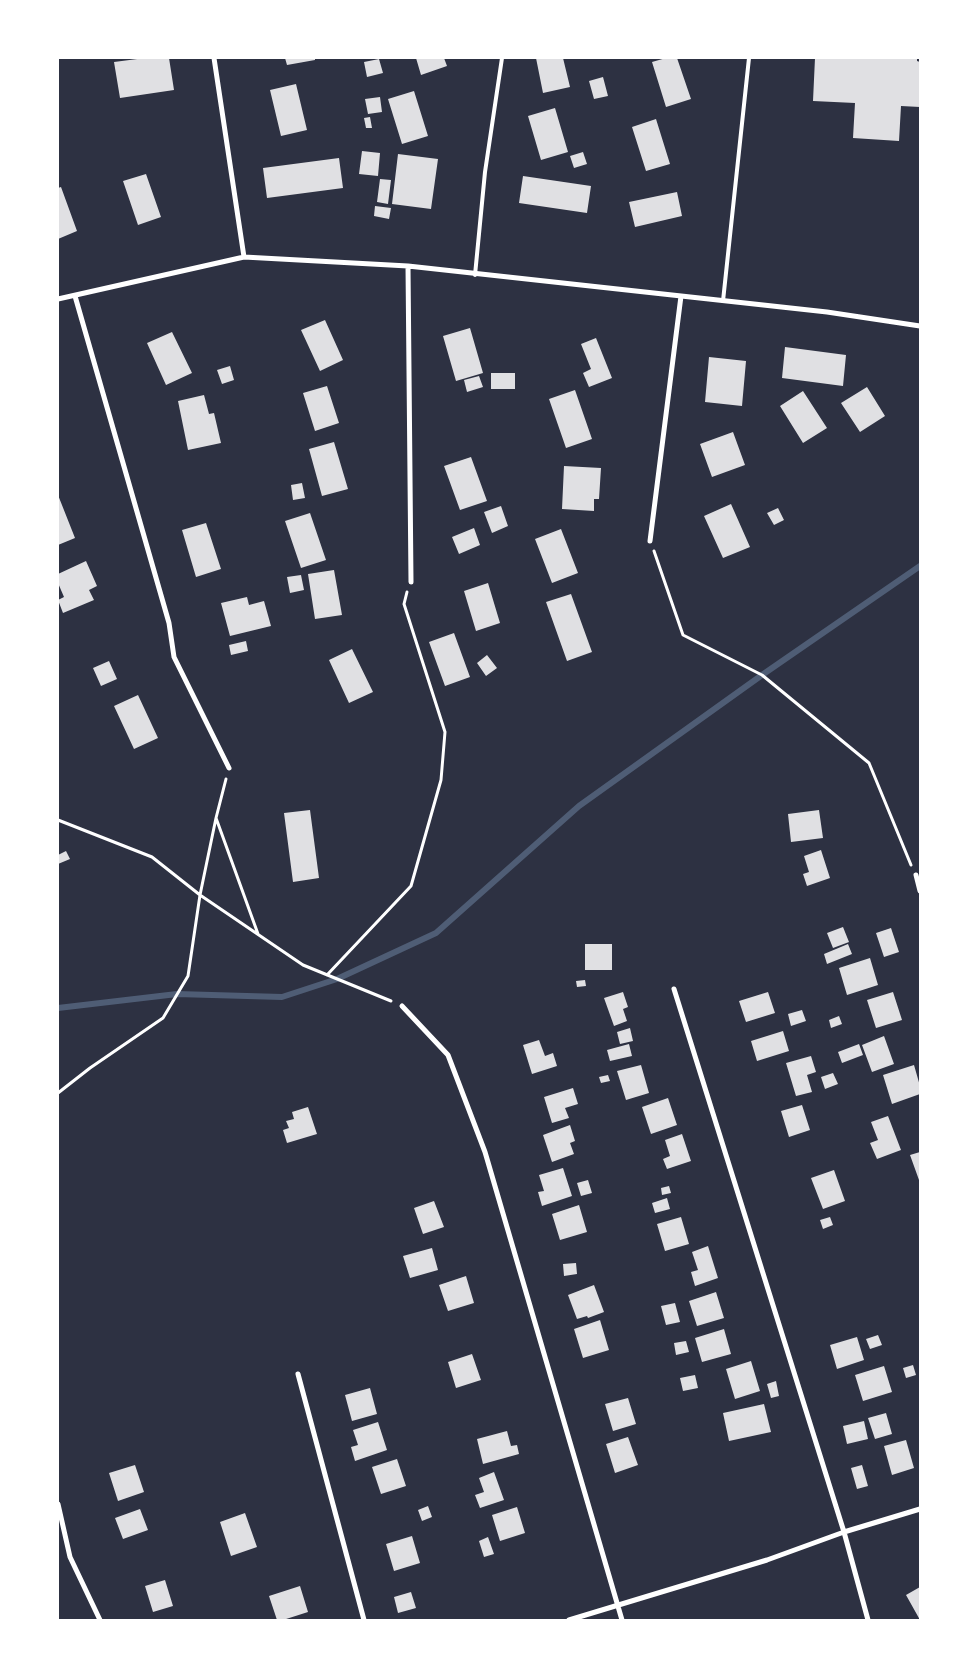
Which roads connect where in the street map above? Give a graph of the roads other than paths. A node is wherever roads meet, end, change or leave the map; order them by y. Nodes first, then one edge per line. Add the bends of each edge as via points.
1 (214, 58) edge
2 (502, 58) edge
3 (749, 58) edge
4 (244, 257) junction
5 (408, 266) junction
6 (475, 275) junction
7 (75, 296) junction
8 (681, 296) junction
9 (58, 299) edge
10 (723, 301) junction
11 (920, 326) edge
12 (650, 541) road end
13 (411, 582) road end
14 (229, 768) road end
15 (916, 875) road end
16 (920, 891) edge
17 (674, 989) dead end
18 (402, 1006) road end
19 (298, 1374) dead end
20 (58, 1504) edge
21 (920, 1509) edge
22 (844, 1532) junction
23 (618, 1606) junction
24 (100, 1620) edge
25 (364, 1620) edge
26 (569, 1620) edge
27 (622, 1620) edge
28 (868, 1620) edge

1 - 4 street
2 - 6 lane via 485,172
3 - 10 lane
4 - 5 street
4 - 7 street
5 - 6 street
5 - 13 street
6 - 8 street
7 - 9 street
7 - 14 street via 169,623 174,657
8 - 10 street
8 - 12 street
10 - 11 street
15 - 16 street
17 - 22 street
18 - 23 street via 448,1055 485,1152
19 - 25 street
20 - 24 street via 70,1557
21 - 22 street
22 - 23 street via 767,1560
22 - 28 street
23 - 26 street
23 - 27 street

